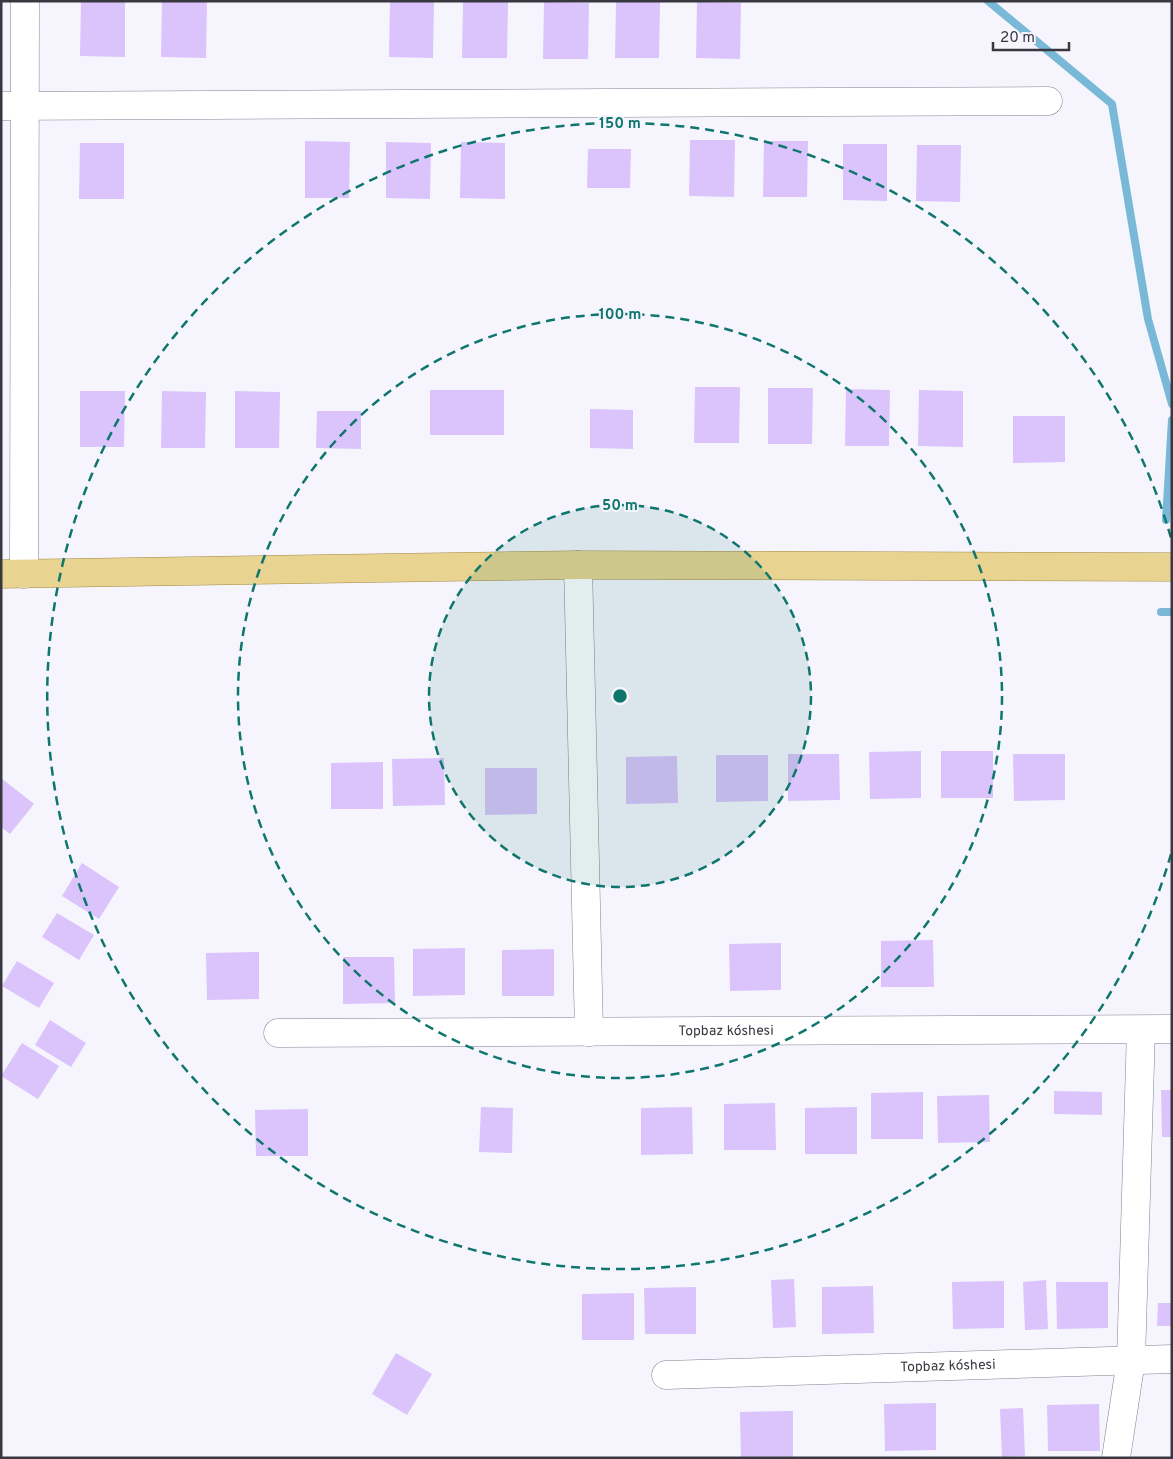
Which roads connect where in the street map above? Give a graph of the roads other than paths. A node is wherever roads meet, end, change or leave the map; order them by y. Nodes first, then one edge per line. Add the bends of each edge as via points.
1 (25, 1) edge
2 (1048, 101) dead end
3 (12, 106) edge
4 (578, 566) junction
5 (1172, 567) edge
6 (13, 574) edge
7 (1141, 1030) junction
8 (1172, 1030) edge
9 (589, 1032) junction
10 (278, 1033) dead end
11 (1172, 1359) edge
12 (1131, 1360) junction
13 (666, 1375) dead end
14 (1116, 1458) edge

1 - 3 street
2 - 3 street
3 - 6 street
4 - 5 main road
4 - 6 main road
4 - 9 street
7 - 8 street, Topbaz kóshesi
7 - 9 street, Topbaz kóshesi
7 - 12 street
9 - 10 street, Topbaz kóshesi
11 - 12 street, Topbaz kóshesi
12 - 13 street, Topbaz kóshesi
12 - 14 street

